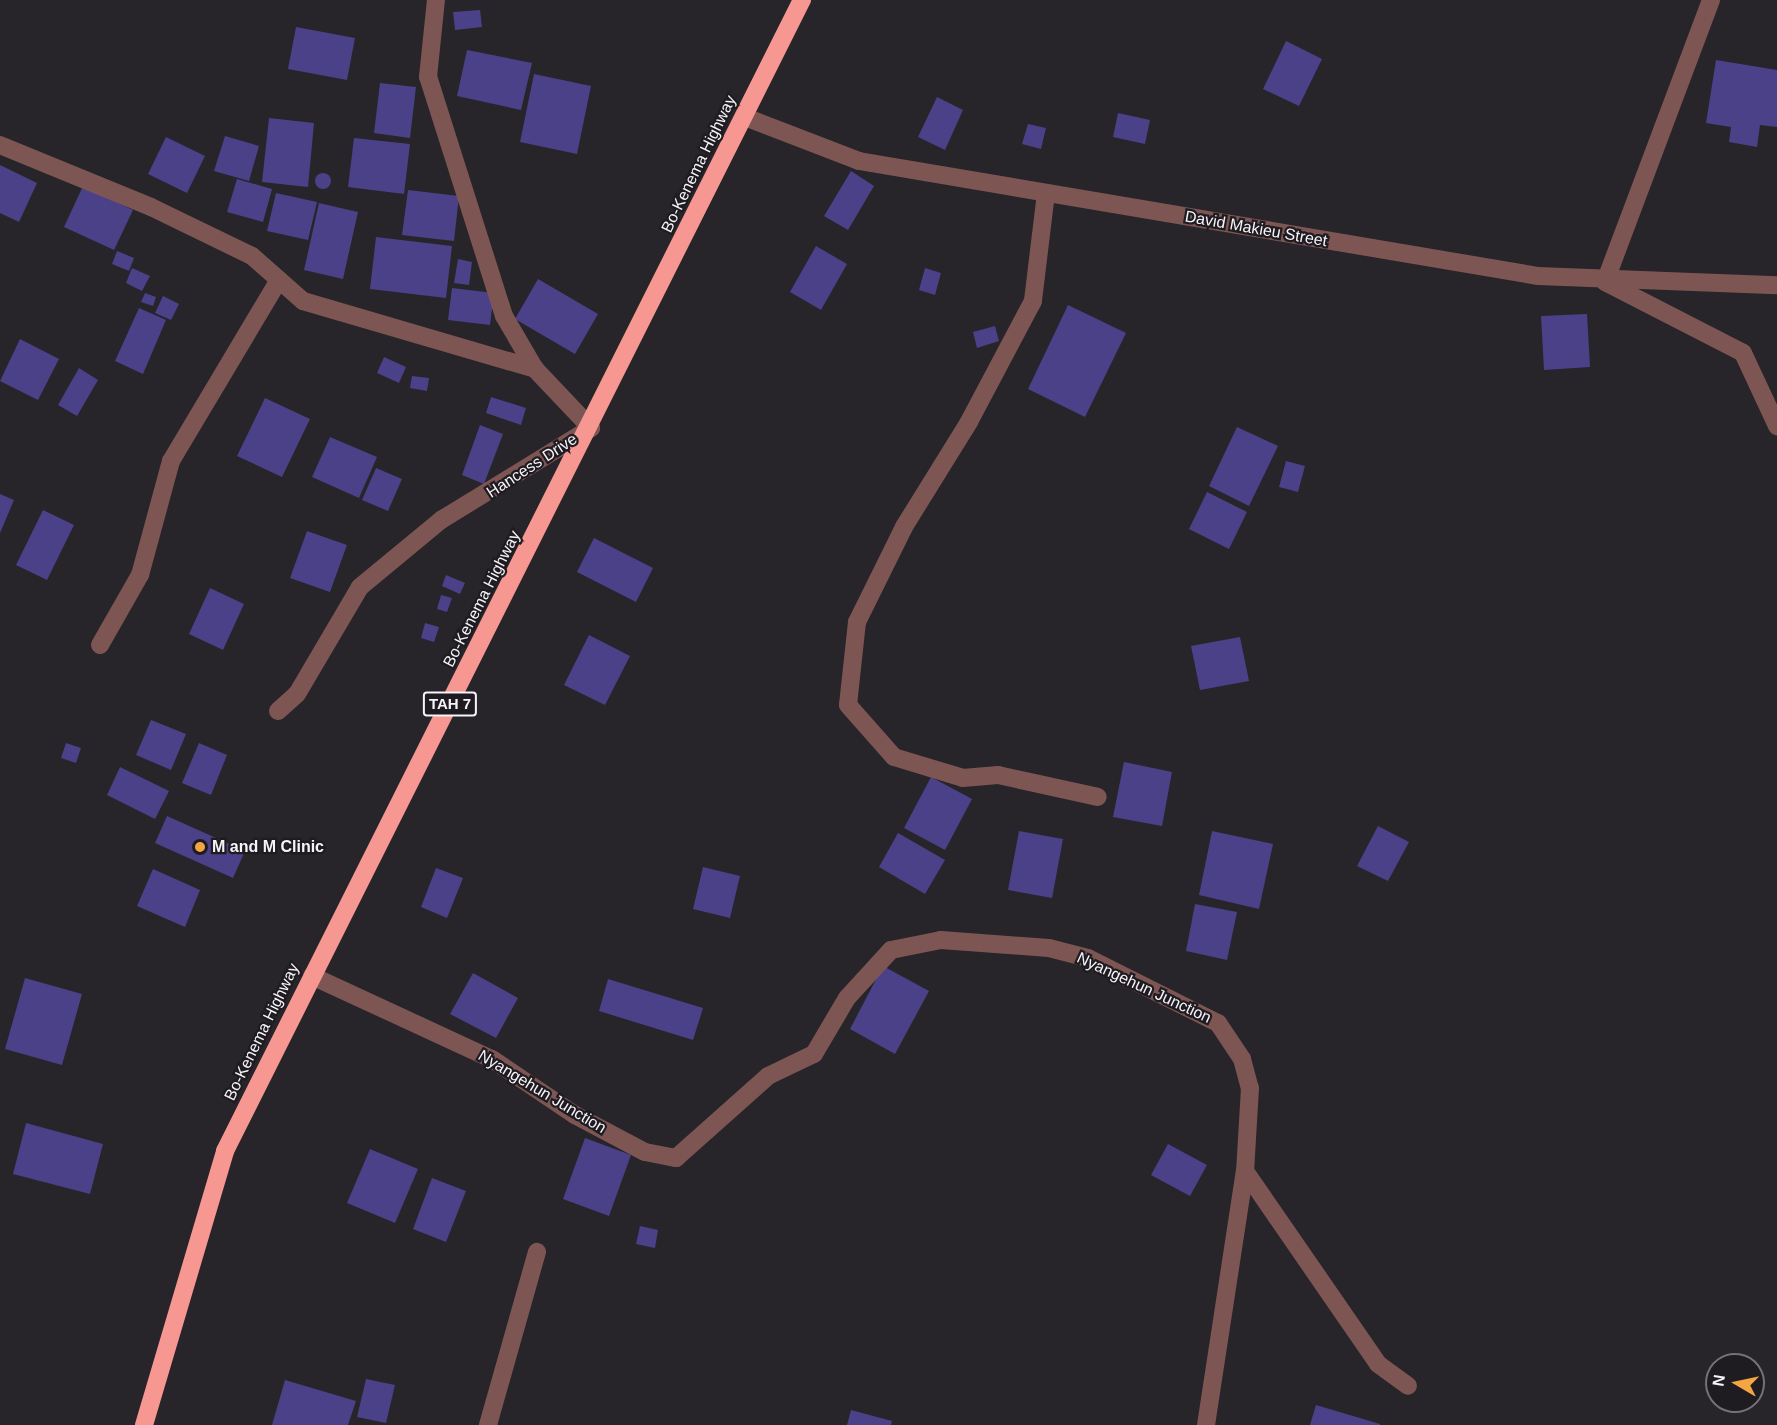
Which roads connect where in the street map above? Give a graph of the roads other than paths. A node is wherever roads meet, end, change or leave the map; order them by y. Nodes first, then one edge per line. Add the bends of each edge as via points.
1 (436, 0) edge
2 (802, 0) edge
3 (1712, 0) edge
4 (745, 117) junction
5 (0, 145) edge
6 (1046, 193) junction
7 (279, 280) junction
8 (1605, 282) junction
9 (1777, 285) edge
10 (535, 369) junction
11 (1777, 426) edge
12 (591, 428) junction
13 (100, 645) dead end
14 (278, 711) dead end
15 (1098, 797) dead end
16 (312, 976) junction
17 (1245, 1171) junction
18 (537, 1252) dead end
19 (1408, 1386) dead end
20 (144, 1425) edge
21 (488, 1425) edge
22 (1206, 1425) edge

1 - 10 street, Hancess Drive via 428,77 504,316
2 - 4 highway, Bo-Kenema Highway / TAH 7
3 - 8 street
4 - 6 street, David Makieu Street via 859,161
4 - 12 highway, Bo-Kenema Highway / TAH 7
5 - 7 street via 151,207 252,256
6 - 8 street, David Makieu Street via 1538,276
6 - 15 street via 1033,301 969,422 904,527 857,622 848,705 894,757 963,778 998,775
7 - 10 street via 303,301
7 - 13 street via 171,461 140,574
8 - 9 street, David Makieu Street
8 - 11 street via 1743,353
10 - 12 street, Hancess Drive
12 - 14 street, Hancess Drive via 441,520 360,587 297,694
12 - 16 highway, Bo-Kenema Highway / TAH 7
16 - 17 street, Nyangehun Junction via 492,1059 575,1115 645,1152 676,1158 768,1076 814,1054 847,998 891,950 941,940 1049,948 1088,958 1218,1023 1242,1059 1250,1088
16 - 20 highway, Bo-Kenema Highway / TAH 7 via 225,1151
17 - 19 street via 1378,1364
17 - 22 street
18 - 21 street

